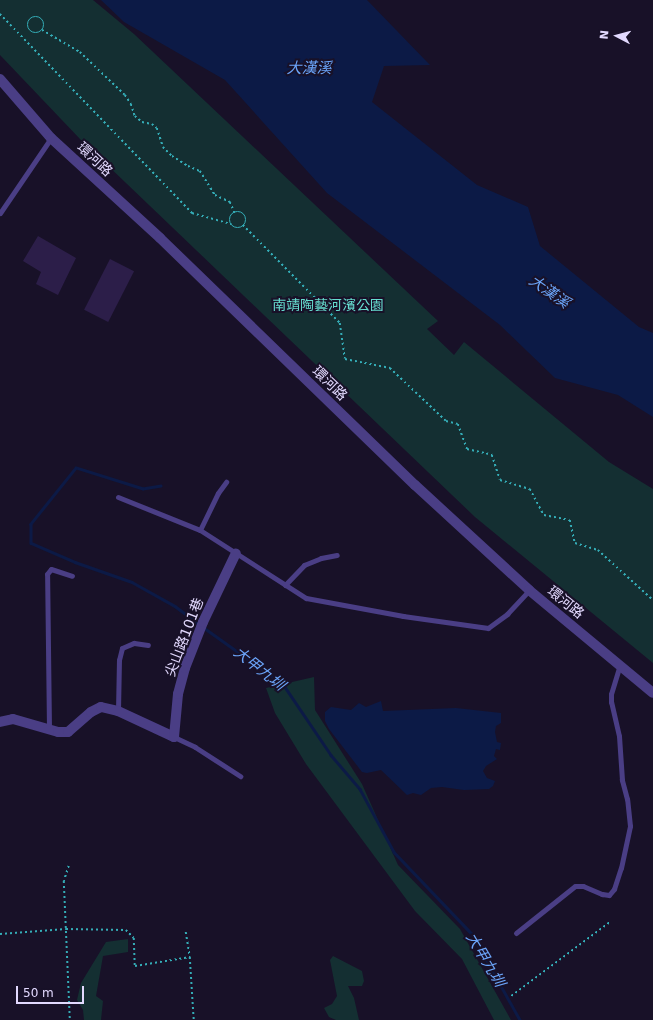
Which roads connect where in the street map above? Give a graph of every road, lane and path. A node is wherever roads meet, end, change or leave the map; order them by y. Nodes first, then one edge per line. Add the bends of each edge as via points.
1 (0, 14) edge
2 (42, 30) junction
3 (0, 79) edge
4 (51, 138) junction
5 (0, 213) edge
6 (235, 213) junction
7 (231, 224) junction
8 (244, 225) junction
9 (226, 482) dead end
10 (118, 497) dead end
11 (200, 530) junction
12 (236, 553) junction
13 (336, 555) dead end
14 (72, 576) dead end
15 (285, 585) junction
16 (529, 590) junction
17 (653, 600) edge
18 (148, 645) dead end
19 (620, 665) junction
20 (653, 693) edge
21 (118, 711) junction
22 (0, 722) edge
23 (49, 729) junction
24 (174, 737) junction
25 (240, 776) dead end
26 (69, 866) dead end
27 (610, 922) dead end
28 (66, 929) junction
29 (186, 932) dead end
30 (516, 933) dead end
31 (0, 934) edge
32 (190, 957) junction
33 (511, 996) dead end
34 (70, 1020) edge
35 (194, 1020) edge

1 - 7 path via 192,213
2 - 2 path via 38,33 30,31 29,21 35,17 40,18 44,25
2 - 6 path via 80,52 125,95 135,116 157,128 163,147 172,156 200,171 215,195 230,202
3 - 4 street, 環河路
4 - 5 lane
4 - 16 street, 環河路 via 160,238 415,486
6 - 7 path via 230,218
6 - 8 path via 240,212 244,216
7 - 8 path via 238,228
8 - 17 path via 340,323 345,359 390,368 446,421 458,424 467,449 492,455 500,480 530,489 544,515 570,520 575,543 598,550
9 - 11 lane
10 - 11 lane
11 - 12 lane
12 - 15 lane
12 - 24 street, 尖山路101巷 via 201,625 185,668 178,694
13 - 15 lane via 304,565
14 - 23 lane via 50,569 47,574
15 - 16 lane via 306,598 488,628 507,614
16 - 19 street, 環河路
18 - 21 lane via 134,644 122,648 119,660
19 - 20 street, 環河路
19 - 30 lane via 611,702 630,826 614,889 609,895 576,886
21 - 23 street via 102,707 91,712 68,732
21 - 24 street
22 - 23 street via 13,719
24 - 25 lane via 195,747
26 - 28 path via 64,881
27 - 33 path
28 - 31 path
28 - 32 path via 126,930 134,938 135,966
28 - 34 path
29 - 32 path
32 - 35 path

